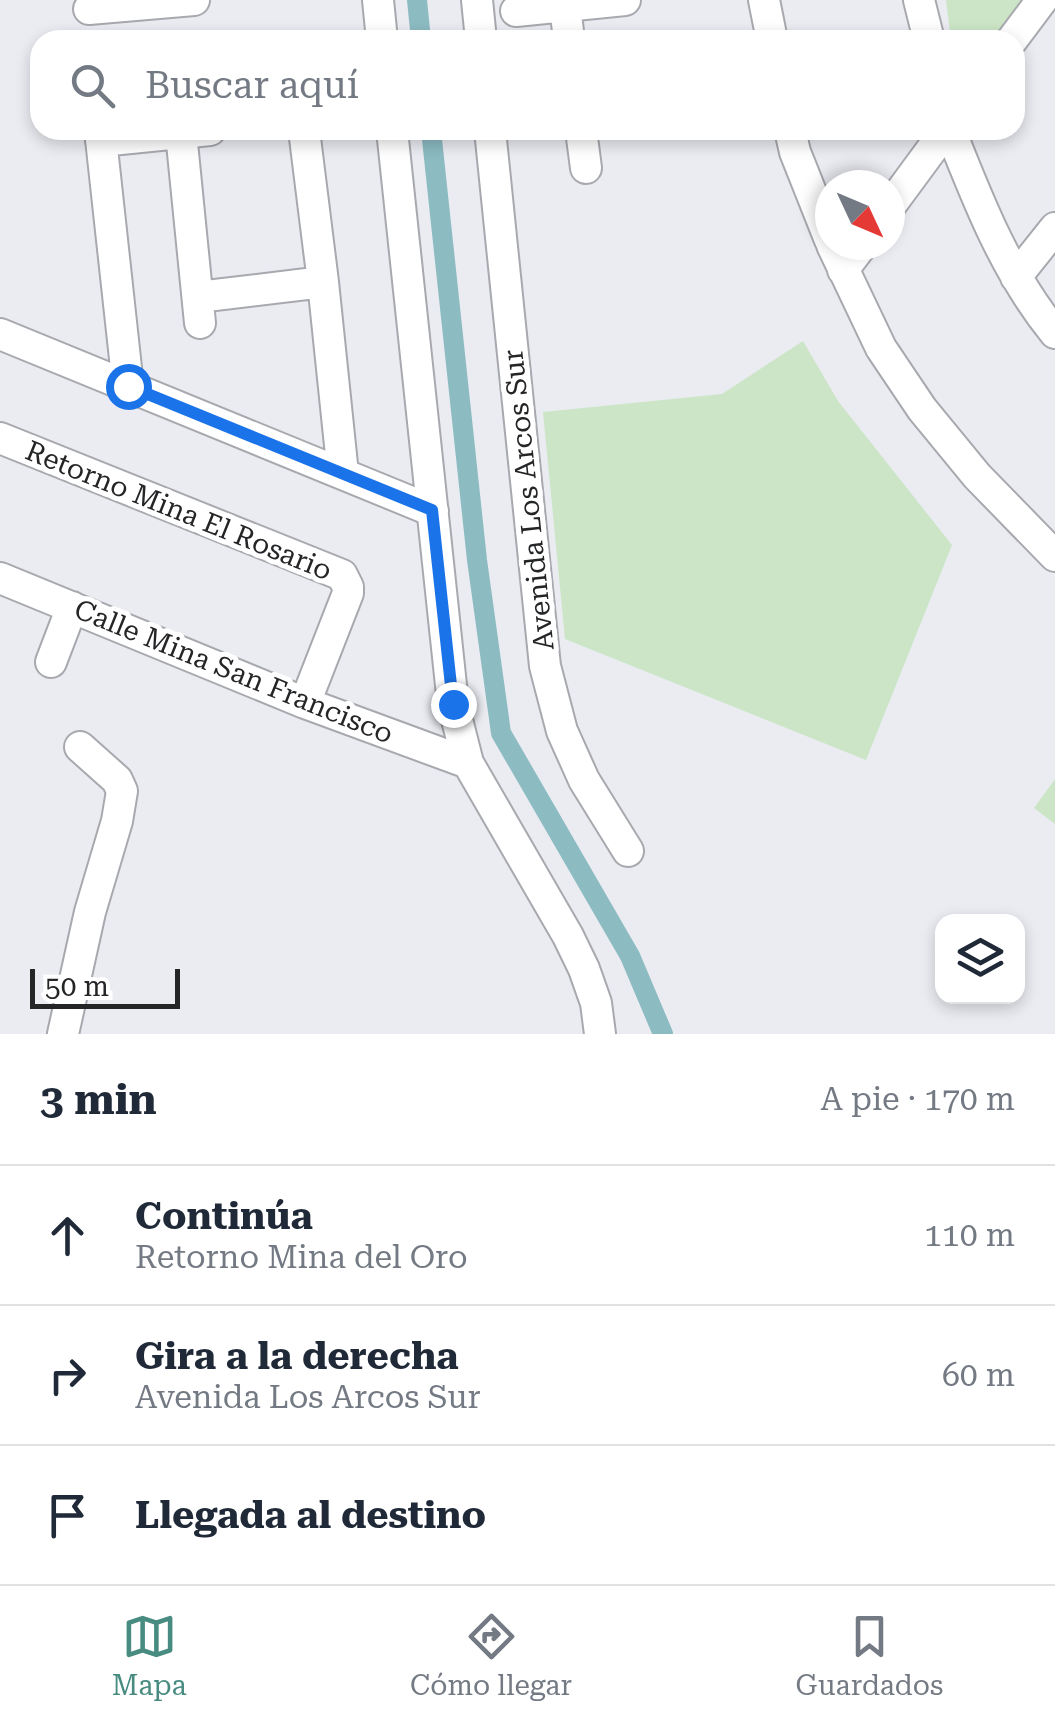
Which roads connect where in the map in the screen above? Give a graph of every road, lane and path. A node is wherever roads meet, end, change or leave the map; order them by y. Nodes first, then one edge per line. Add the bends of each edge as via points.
1 (194, 0) edge
2 (378, 0) edge
3 (477, 0) edge
4 (626, 0) edge
5 (764, 0) edge
6 (919, 0) edge
7 (1042, 0) edge
8 (565, 6) junction
9 (516, 12) dead end
10 (89, 16) edge
11 (381, 30) edge
12 (480, 30) edge
13 (568, 30) edge
14 (770, 30) edge
15 (926, 30) edge
16 (1020, 30) edge
17 (100, 140) edge
18 (196, 140) edge
19 (305, 140) edge
20 (393, 140) edge
21 (491, 140) edge
22 (590, 140) edge
23 (792, 140) edge
24 (940, 140) edge
25 (952, 140) edge
26 (586, 168) dead end
27 (905, 186) edge
28 (815, 202) edge
29 (1055, 228) edge
30 (839, 260) edge
31 (1016, 277) junction
32 (323, 282) junction
33 (0, 334) edge
34 (1055, 334) edge
35 (128, 386) junction
36 (0, 438) edge
37 (343, 474) junction
38 (432, 510) junction
39 (1055, 556) edge
40 (0, 578) edge
41 (72, 607) junction
42 (51, 662) dead end
43 (305, 703) junction
44 (80, 747) dead end
45 (468, 763) junction
46 (628, 850) dead end
47 (63, 1034) edge
48 (600, 1034) edge

1 - 10 street
2 - 11 street
3 - 12 street
4 - 8 street
5 - 14 street
6 - 15 street
7 - 16 street
8 - 9 street
8 - 13 street
17 - 35 street
18 - 32 street via 199,310
19 - 32 street
20 - 38 street
21 - 46 street, Avenida Los Arcos Sur via 544,666 584,780
22 - 26 street
23 - 28 street
24 - 27 street
25 - 31 street
29 - 31 street
30 - 39 street via 881,348 922,408
31 - 34 street
32 - 37 street
33 - 35 street
35 - 37 street
36 - 43 street, Retorno Mina El Rosario via 342,575 348,593
37 - 38 street
38 - 45 street via 453,704
40 - 41 street, Calle Mina San Francisco
41 - 42 street
41 - 43 street, Calle Mina San Francisco
43 - 45 street, Calle Mina San Francisco
44 - 47 street via 122,791
45 - 48 street via 584,968

